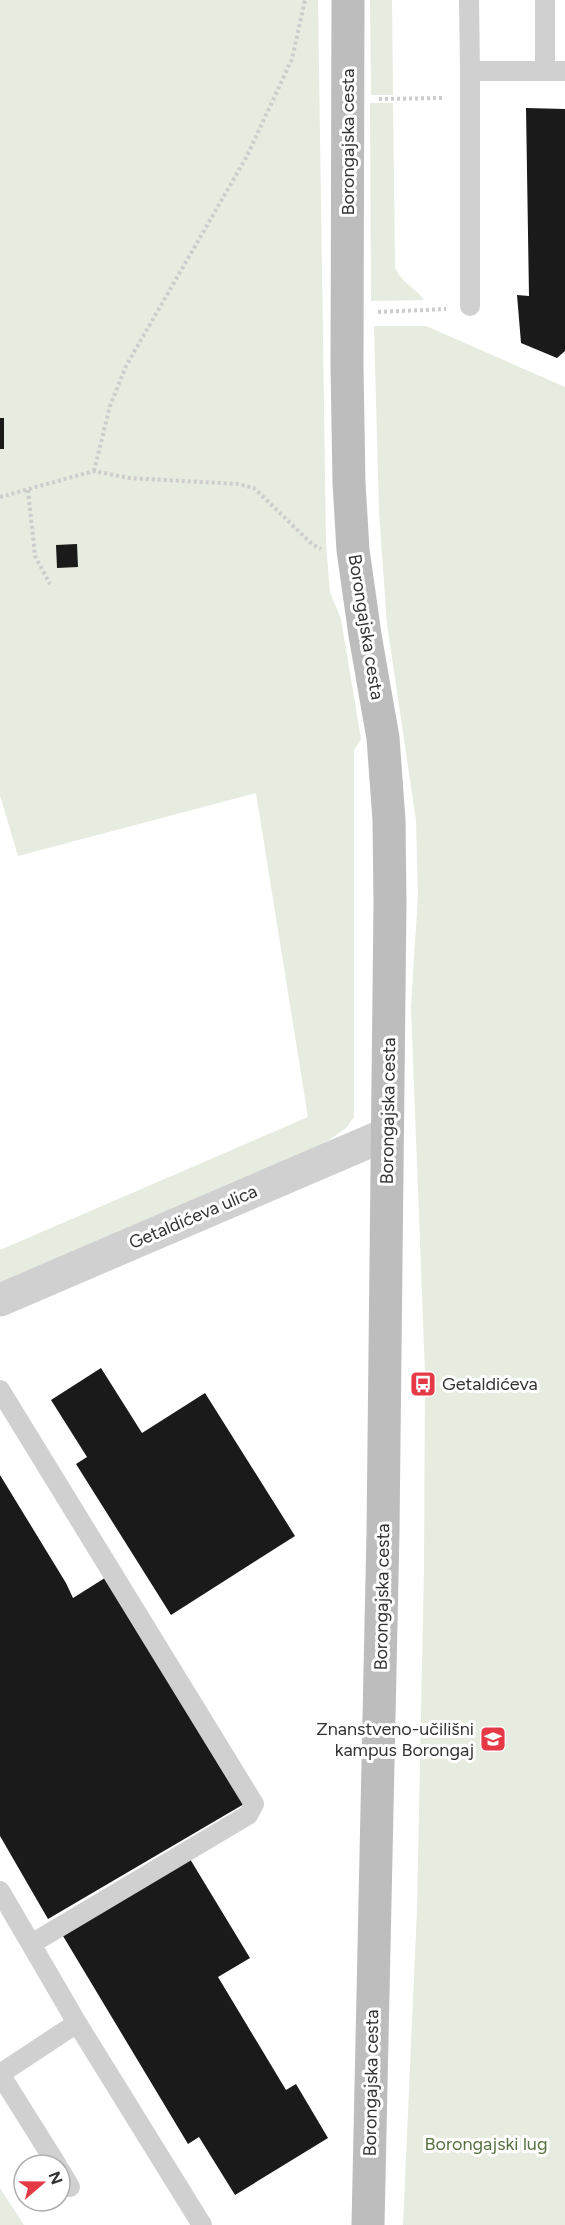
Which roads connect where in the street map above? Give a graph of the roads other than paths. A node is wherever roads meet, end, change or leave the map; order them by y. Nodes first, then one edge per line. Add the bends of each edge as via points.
1 (348, 0) edge
2 (469, 0) edge
3 (545, 0) edge
4 (470, 71) junction
5 (555, 71) edge
6 (470, 306) road end
7 (387, 1134) junction
8 (0, 1300) edge
9 (0, 1390) edge
10 (0, 1891) edge
11 (30, 1944) junction
12 (77, 2023) junction
13 (49, 2153) edge
14 (202, 2225) edge
15 (368, 2225) edge

1 - 7 street, Borongajska cesta via 346,367 353,550 383,738 389,820
2 - 4 lane
3 - 5 lane
4 - 5 lane
4 - 6 lane
7 - 8 street, Getaldićeva ulica
7 - 15 street, Borongajska cesta via 384,1509
9 - 11 lane via 254,1804 248,1815
10 - 11 lane
11 - 12 lane
12 - 13 lane via 0,2074
12 - 14 lane

